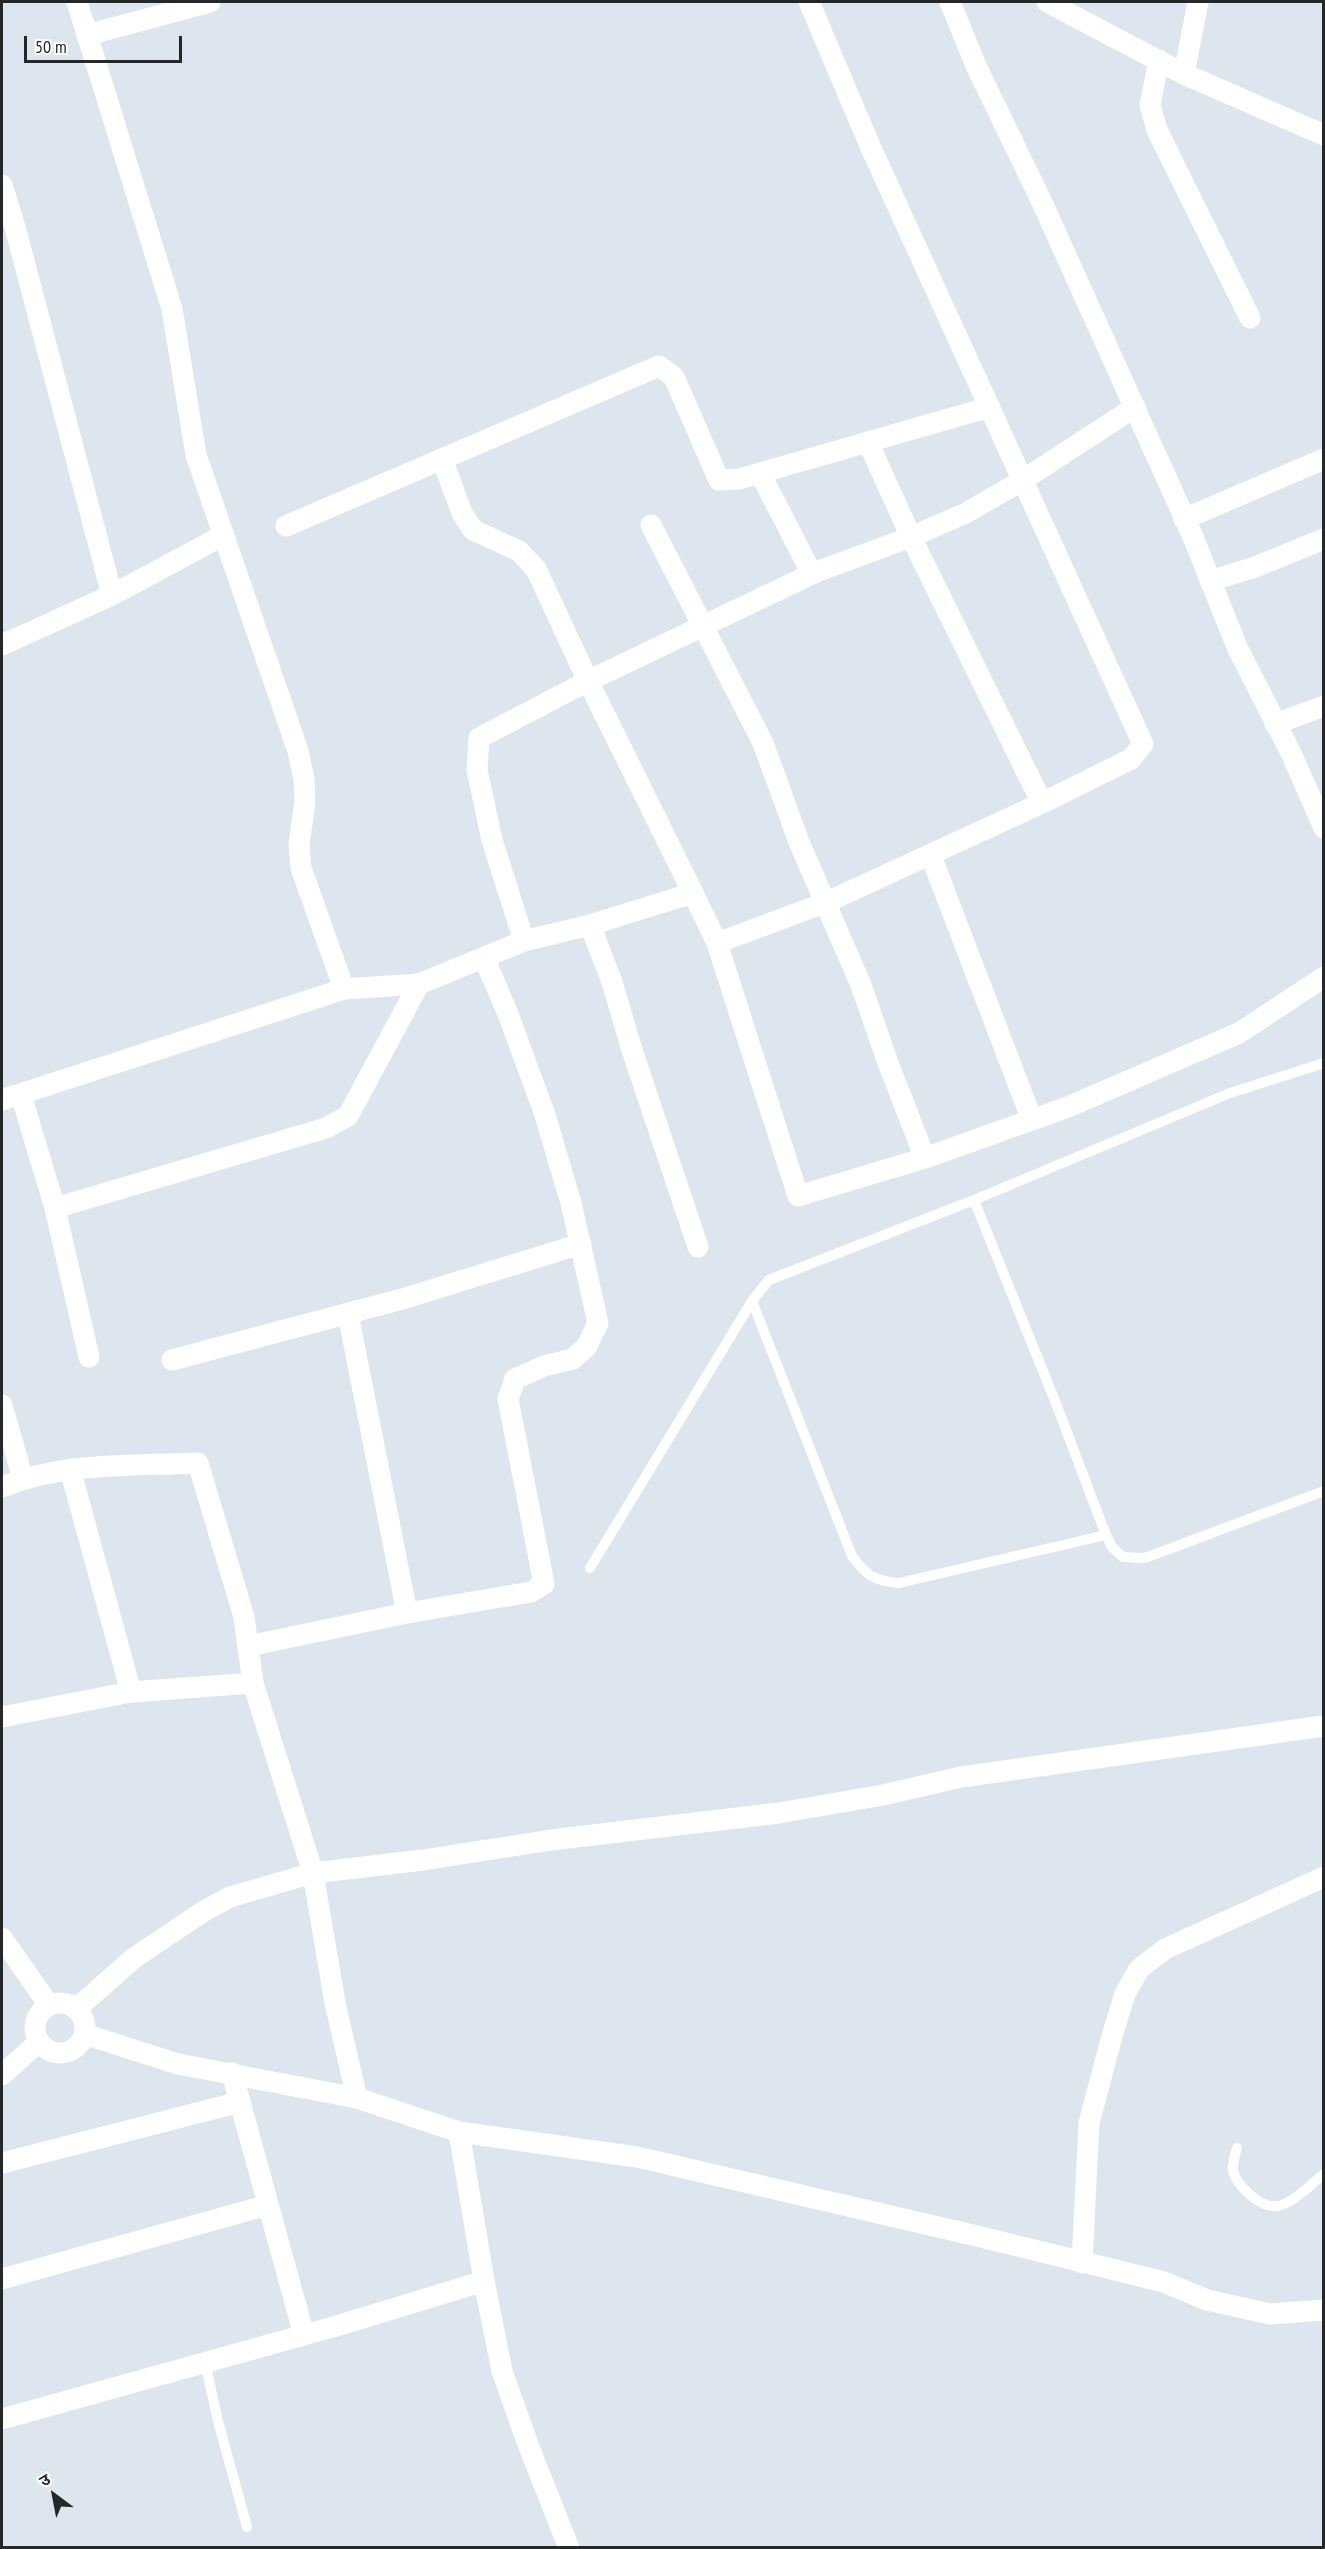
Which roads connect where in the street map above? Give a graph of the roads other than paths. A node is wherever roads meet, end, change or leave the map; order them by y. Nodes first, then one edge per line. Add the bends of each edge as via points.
1 (77, 2) edge
2 (210, 2) edge
3 (809, 2) edge
4 (953, 2) edge
5 (1047, 2) edge
6 (1198, 2) edge
7 (1085, 11) edge
8 (87, 35) junction
9 (1159, 60) junction
10 (1185, 74) junction
11 (1323, 135) edge
12 (2, 185) edge
13 (1250, 318) dead end
14 (990, 407) junction
15 (1135, 407) junction
16 (868, 442) junction
17 (442, 459) junction
18 (1323, 459) edge
19 (760, 472) junction
20 (1023, 480) junction
21 (1184, 519) junction
22 (651, 525) dead end
23 (285, 526) dead end
24 (224, 535) junction
25 (911, 537) junction
26 (1323, 539) edge
27 (812, 574) junction
28 (1210, 581) junction
29 (112, 595) junction
30 (704, 627) junction
31 (2, 645) edge
32 (588, 681) junction
33 (1323, 706) edge
34 (1275, 724) junction
35 (1042, 803) junction
36 (1323, 828) edge
37 (931, 856) junction
38 (693, 892) junction
39 (827, 902) junction
40 (590, 925) junction
41 (524, 941) junction
42 (717, 943) junction
43 (484, 958) junction
44 (1323, 977) edge
45 (419, 984) junction
46 (344, 989) junction
47 (1323, 1063) edge
48 (11, 1098) edge
49 (1032, 1120) junction
50 (925, 1158) junction
51 (974, 1200) junction
52 (55, 1208) junction
53 (581, 1244) junction
54 (698, 1247) dead end
55 (752, 1301) junction
56 (348, 1314) junction
57 (89, 1357) dead end
58 (172, 1359) dead end
59 (2, 1405) edge
60 (70, 1469) junction
61 (23, 1479) junction
62 (2, 1487) edge
63 (1323, 1491) edge
64 (1106, 1534) junction
65 (590, 1568) dead end
66 (407, 1613) junction
67 (248, 1646) junction
68 (253, 1683) junction
69 (130, 1692) junction
70 (2, 1717) edge
71 (1323, 1726) edge
72 (312, 1873) junction
73 (1323, 1877) edge
74 (2, 1938) edge
75 (49, 2005) junction
76 (76, 2009) junction
77 (84, 2034) junction
78 (39, 2042) junction
79 (232, 2073) junction
80 (2, 2075) edge
81 (357, 2098) junction
82 (240, 2102) junction
83 (459, 2132) junction
84 (1237, 2148) dead end
85 (2, 2163) edge
86 (1323, 2174) edge
87 (268, 2205) junction
88 (1082, 2263) junction
89 (2, 2280) edge
90 (484, 2281) junction
91 (1323, 2310) edge
92 (304, 2335) junction
93 (205, 2362) junction
94 (2, 2416) edge
95 (248, 2527) dead end
96 (569, 2547) edge

1 - 8 street
2 - 8 street
3 - 14 street
4 - 15 street via 977,68
5 - 7 street
6 - 10 street
7 - 9 street
8 - 24 street via 172,309 191,430
9 - 10 street
9 - 13 street via 1150,105 1157,130
10 - 11 street
12 - 29 street
14 - 16 street
14 - 20 street
15 - 20 street
15 - 21 street
16 - 19 street
16 - 25 street
17 - 19 street via 659,366 674,376 719,480
17 - 23 street
17 - 32 street via 462,513 473,530 519,551 536,569
18 - 21 street
19 - 27 street
20 - 25 street via 966,513
20 - 35 street via 1143,744 1131,759
21 - 28 street
22 - 30 street
24 - 29 street
24 - 46 street via 298,751 305,802 299,844 301,868
25 - 27 street
25 - 35 street
26 - 28 street
27 - 30 street
28 - 34 street
29 - 31 street
30 - 32 street
30 - 39 street via 763,742 799,842
32 - 38 street
32 - 41 street via 478,738 477,770 492,840
33 - 34 street
34 - 36 street
35 - 37 street
37 - 39 street
37 - 49 street
38 - 40 street
38 - 42 street
39 - 42 street
39 - 50 street
40 - 41 street
40 - 54 street
41 - 43 street
42 - 50 street via 798,1196
43 - 45 street
43 - 53 street via 545,1114
44 - 49 street via 1239,1034
45 - 46 street
45 - 52 street via 348,1116 326,1128
46 - 48 street
47 - 51 lane via 1230,1093
48 - 52 street
49 - 50 street
51 - 55 lane via 786,1272 769,1280
51 - 64 lane
52 - 57 street
53 - 56 street
53 - 66 street via 598,1323 587,1346 573,1359 515,1379 508,1399 544,1584 531,1592
55 - 64 lane via 849,1548 865,1572 880,1582 899,1583
55 - 65 lane
56 - 58 street
56 - 66 street
59 - 61 street
60 - 61 street
60 - 67 street via 198,1463
60 - 69 street
61 - 62 street
63 - 64 lane via 1145,1558 1124,1557 1112,1547
66 - 67 street
67 - 68 street
68 - 69 street
68 - 72 street
69 - 70 street
71 - 72 street via 961,1777 779,1813
72 - 76 street via 230,1897 204,1911 134,1958
72 - 81 street
73 - 88 street via 1165,1949 1139,1969 1125,1994 1089,2123
74 - 75 street
75 - 76 street via 63,2003
75 - 78 street via 35,2022
76 - 77 street via 83,2020
77 - 78 street via 81,2042 68,2051 52,2052
77 - 79 street via 178,2064
78 - 80 street
79 - 81 street
79 - 82 street
81 - 83 street
82 - 85 street
82 - 87 street
83 - 88 street via 637,2157
83 - 90 street
84 - 86 lane via 1233,2168 1236,2178 1264,2204 1284,2204
87 - 89 street
87 - 92 street
88 - 91 street via 1164,2282 1207,2300 1270,2314
90 - 92 street
90 - 96 street via 502,2371
92 - 93 street
93 - 94 street
93 - 95 lane

